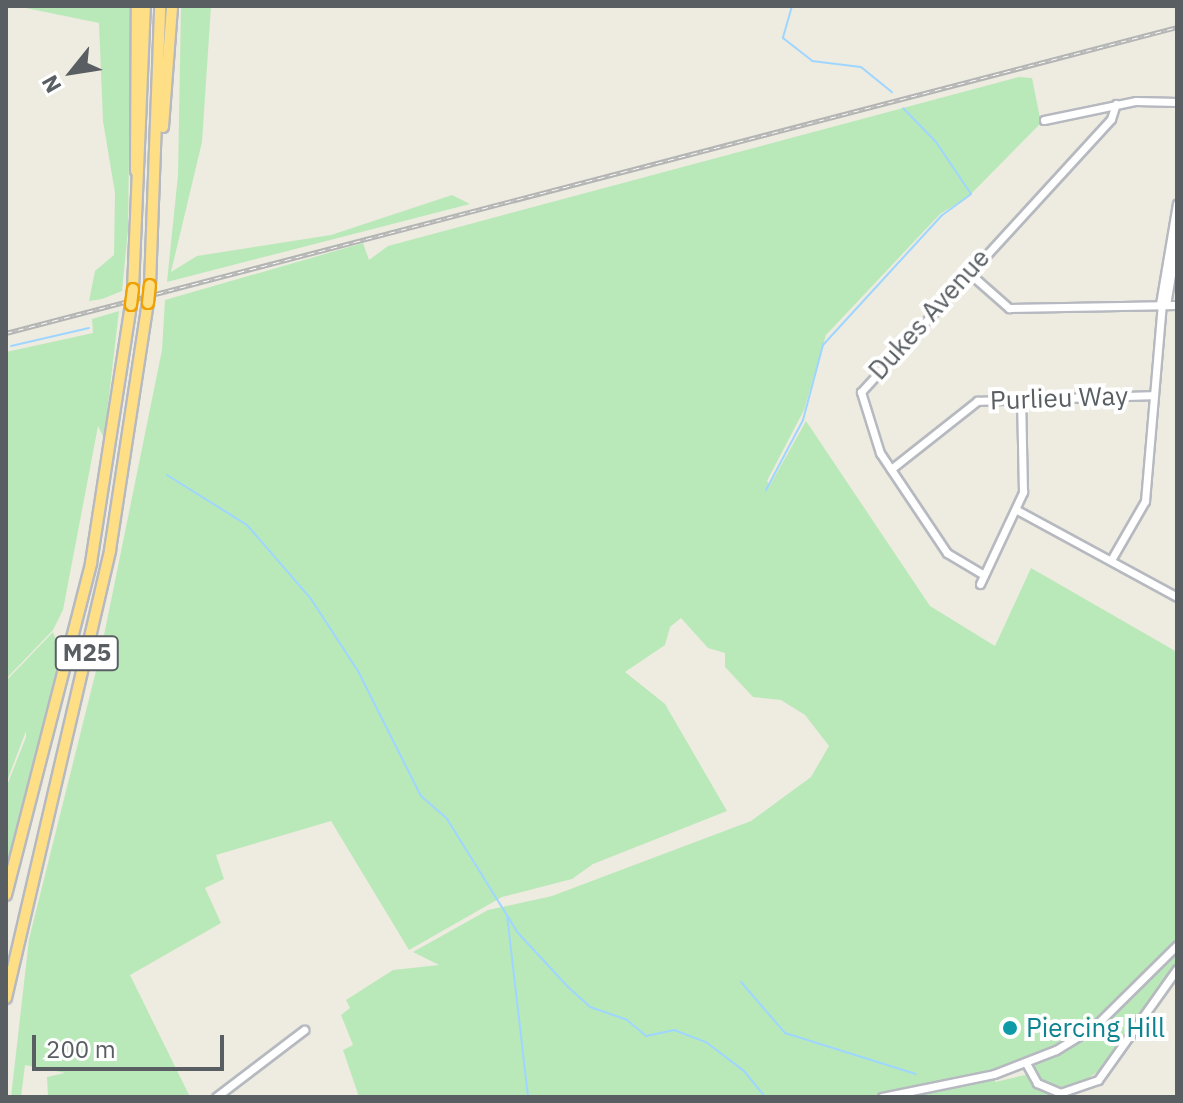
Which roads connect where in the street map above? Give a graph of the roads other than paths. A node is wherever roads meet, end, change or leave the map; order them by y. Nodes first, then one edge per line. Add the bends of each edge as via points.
1 (137, 6) edge
2 (145, 6) edge
3 (160, 6) edge
4 (172, 6) edge
5 (1177, 102) edge
6 (1116, 104) junction
7 (1044, 120) dead end
8 (159, 141) junction
9 (141, 201) junction
10 (1177, 203) edge
11 (1177, 239) edge
12 (968, 272) junction
13 (1163, 304) junction
14 (1177, 305) edge
15 (1154, 395) junction
16 (1021, 400) junction
17 (891, 469) junction
18 (1017, 510) junction
19 (1111, 560) junction
20 (984, 575) junction
21 (980, 584) dead end
22 (1177, 597) edge
23 (6, 895) edge
24 (1177, 945) edge
25 (1177, 969) edge
26 (6, 998) edge
27 (304, 1030) dead end
28 (1026, 1063) junction
29 (216, 1097) edge
30 (882, 1097) edge

1 - 9 highway
2 - 9 highway, M25
3 - 8 highway, M25
4 - 8 highway via 168,113
5 - 6 street
6 - 7 street
6 - 12 street, Dukes Avenue via 1116,113
8 - 26 highway, M25, bridge via 148,303 113,537
9 - 23 highway, M25, bridge via 131,305 93,554
10 - 13 street
11 - 13 street
12 - 13 street via 1009,308
12 - 17 street, Dukes Avenue via 861,392
13 - 14 street
13 - 15 street
15 - 16 street, Purlieu Way
15 - 19 street via 1145,501
16 - 17 street, Purlieu Way via 977,401
16 - 18 street via 1023,492
17 - 20 street, Dukes Avenue via 947,553
18 - 19 street
18 - 20 street
19 - 22 street
20 - 21 street
24 - 28 street via 1095,1026
25 - 28 street via 1098,1080 1060,1093 1037,1083
27 - 29 street
28 - 30 street

